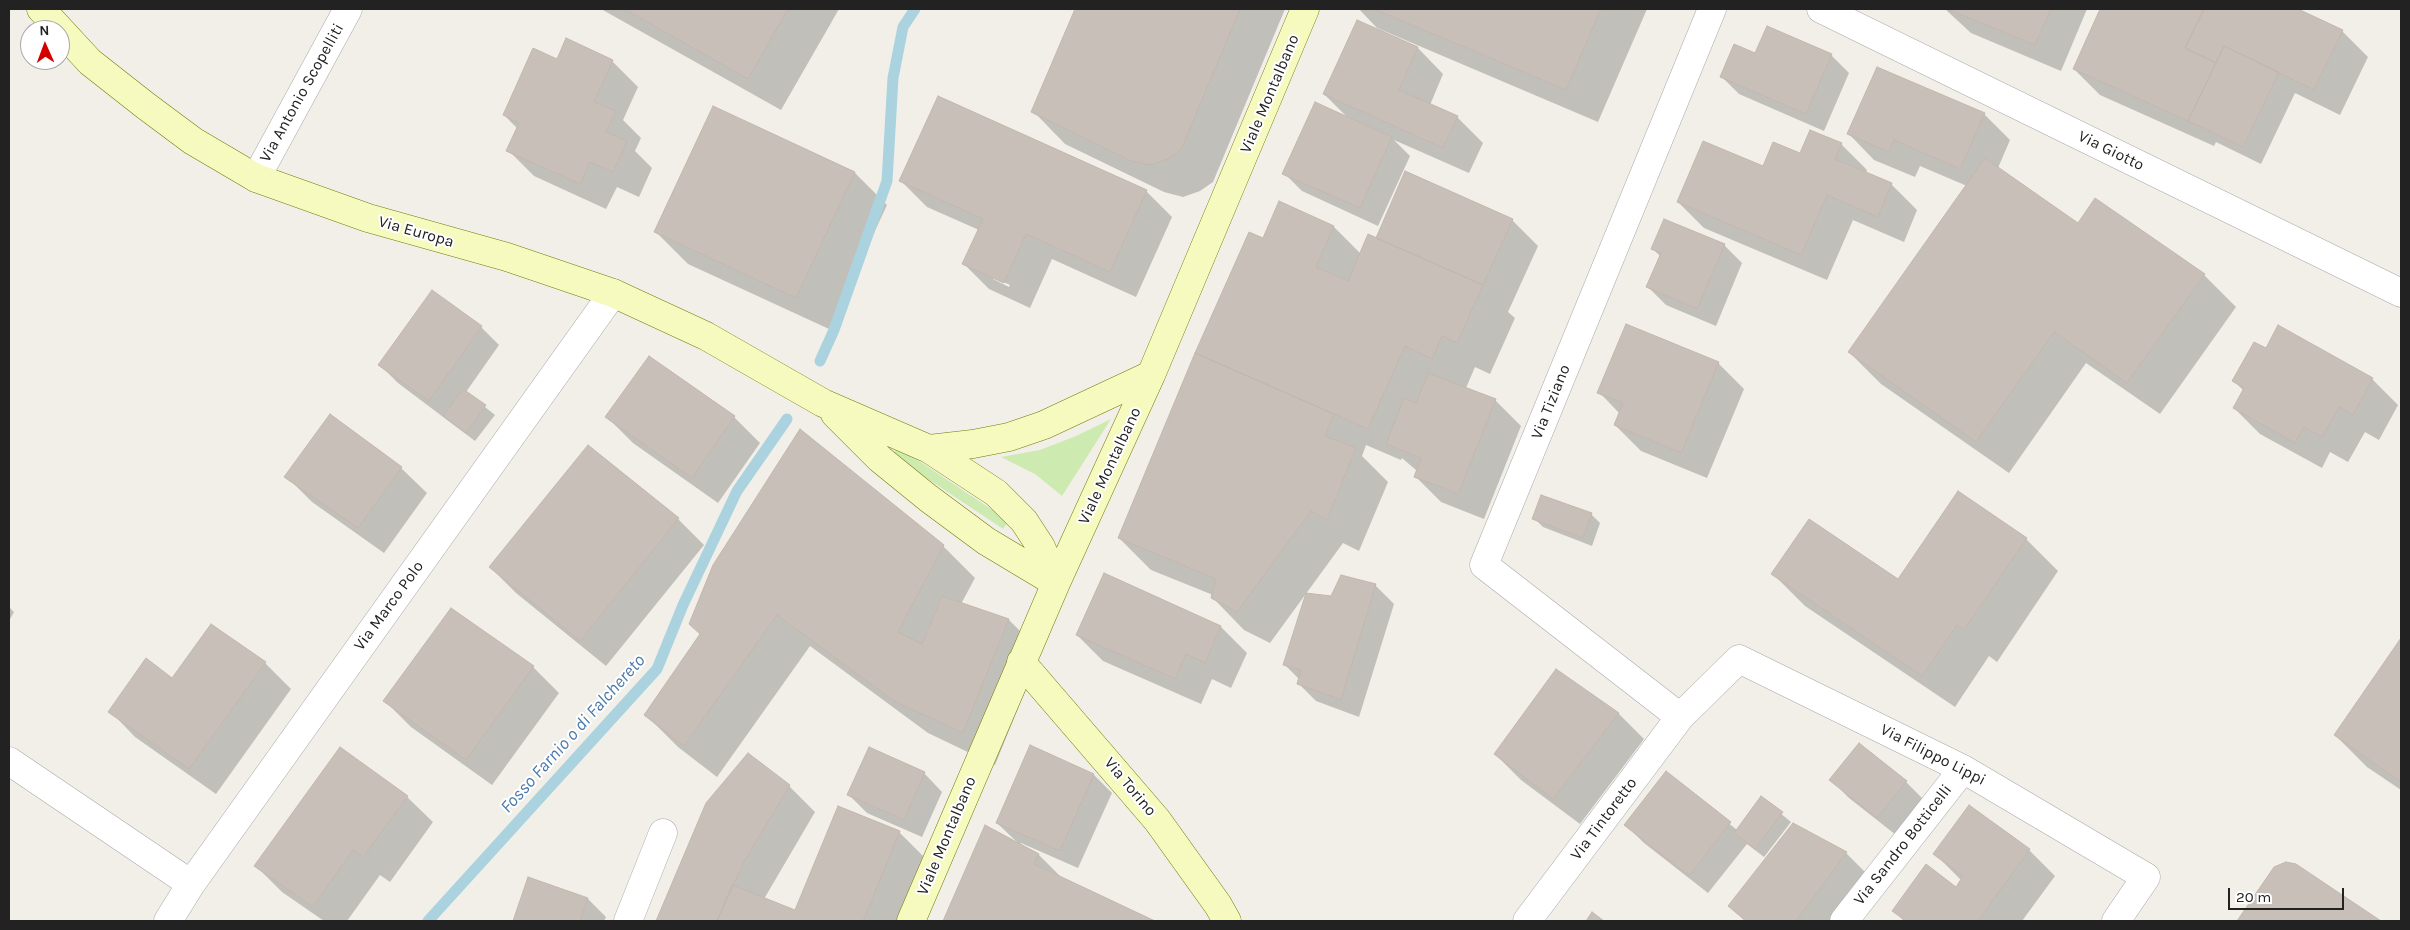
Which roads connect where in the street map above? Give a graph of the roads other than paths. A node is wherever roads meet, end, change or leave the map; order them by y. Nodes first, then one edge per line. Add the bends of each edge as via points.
1 (41, 9) edge
2 (348, 9) edge
3 (1305, 9) edge
4 (1712, 9) edge
5 (1822, 9) edge
6 (256, 178) junction
7 (613, 293) junction
8 (2401, 293) edge
9 (1151, 375) junction
10 (823, 403) junction
11 (929, 449) junction
12 (1056, 582) junction
13 (1022, 662) junction
14 (1680, 717) junction
15 (9, 761) edge
16 (1962, 769) junction
17 (663, 833) dead end
18 (191, 884) junction
19 (168, 921) edge
20 (628, 921) edge
21 (912, 921) edge
22 (1227, 921) edge
23 (1527, 921) edge
24 (1844, 921) edge
25 (2116, 921) edge

1 - 6 main road, Via Europa via 90,62 192,141
2 - 6 street, Via Antonio Scopelliti
3 - 9 main road, Viale Montalbano
4 - 14 street, Via Tiziano via 1484,565
5 - 8 street, Via Giotto
6 - 7 main road, Via Europa via 368,218 506,257
7 - 10 main road, Via Europa via 706,336
7 - 18 street, Via Marco Polo
9 - 11 main road via 1044,426 1000,439
9 - 12 main road, Viale Montalbano
10 - 11 main road
10 - 12 main road via 880,459 928,498 986,541
11 - 12 main road via 996,493 1024,521 1041,547
12 - 13 main road, Viale Montalbano
13 - 21 main road, Viale Montalbano
13 - 22 main road, Via Torino via 1157,820
14 - 16 street, Via Filippo Lippi via 1739,659
14 - 23 street, Via Tintoretto
15 - 18 street
16 - 24 street, Via Sandro Botticelli
16 - 25 street, Via Filippo Lippi via 2146,877
17 - 20 street
18 - 19 street, Via Marco Polo

